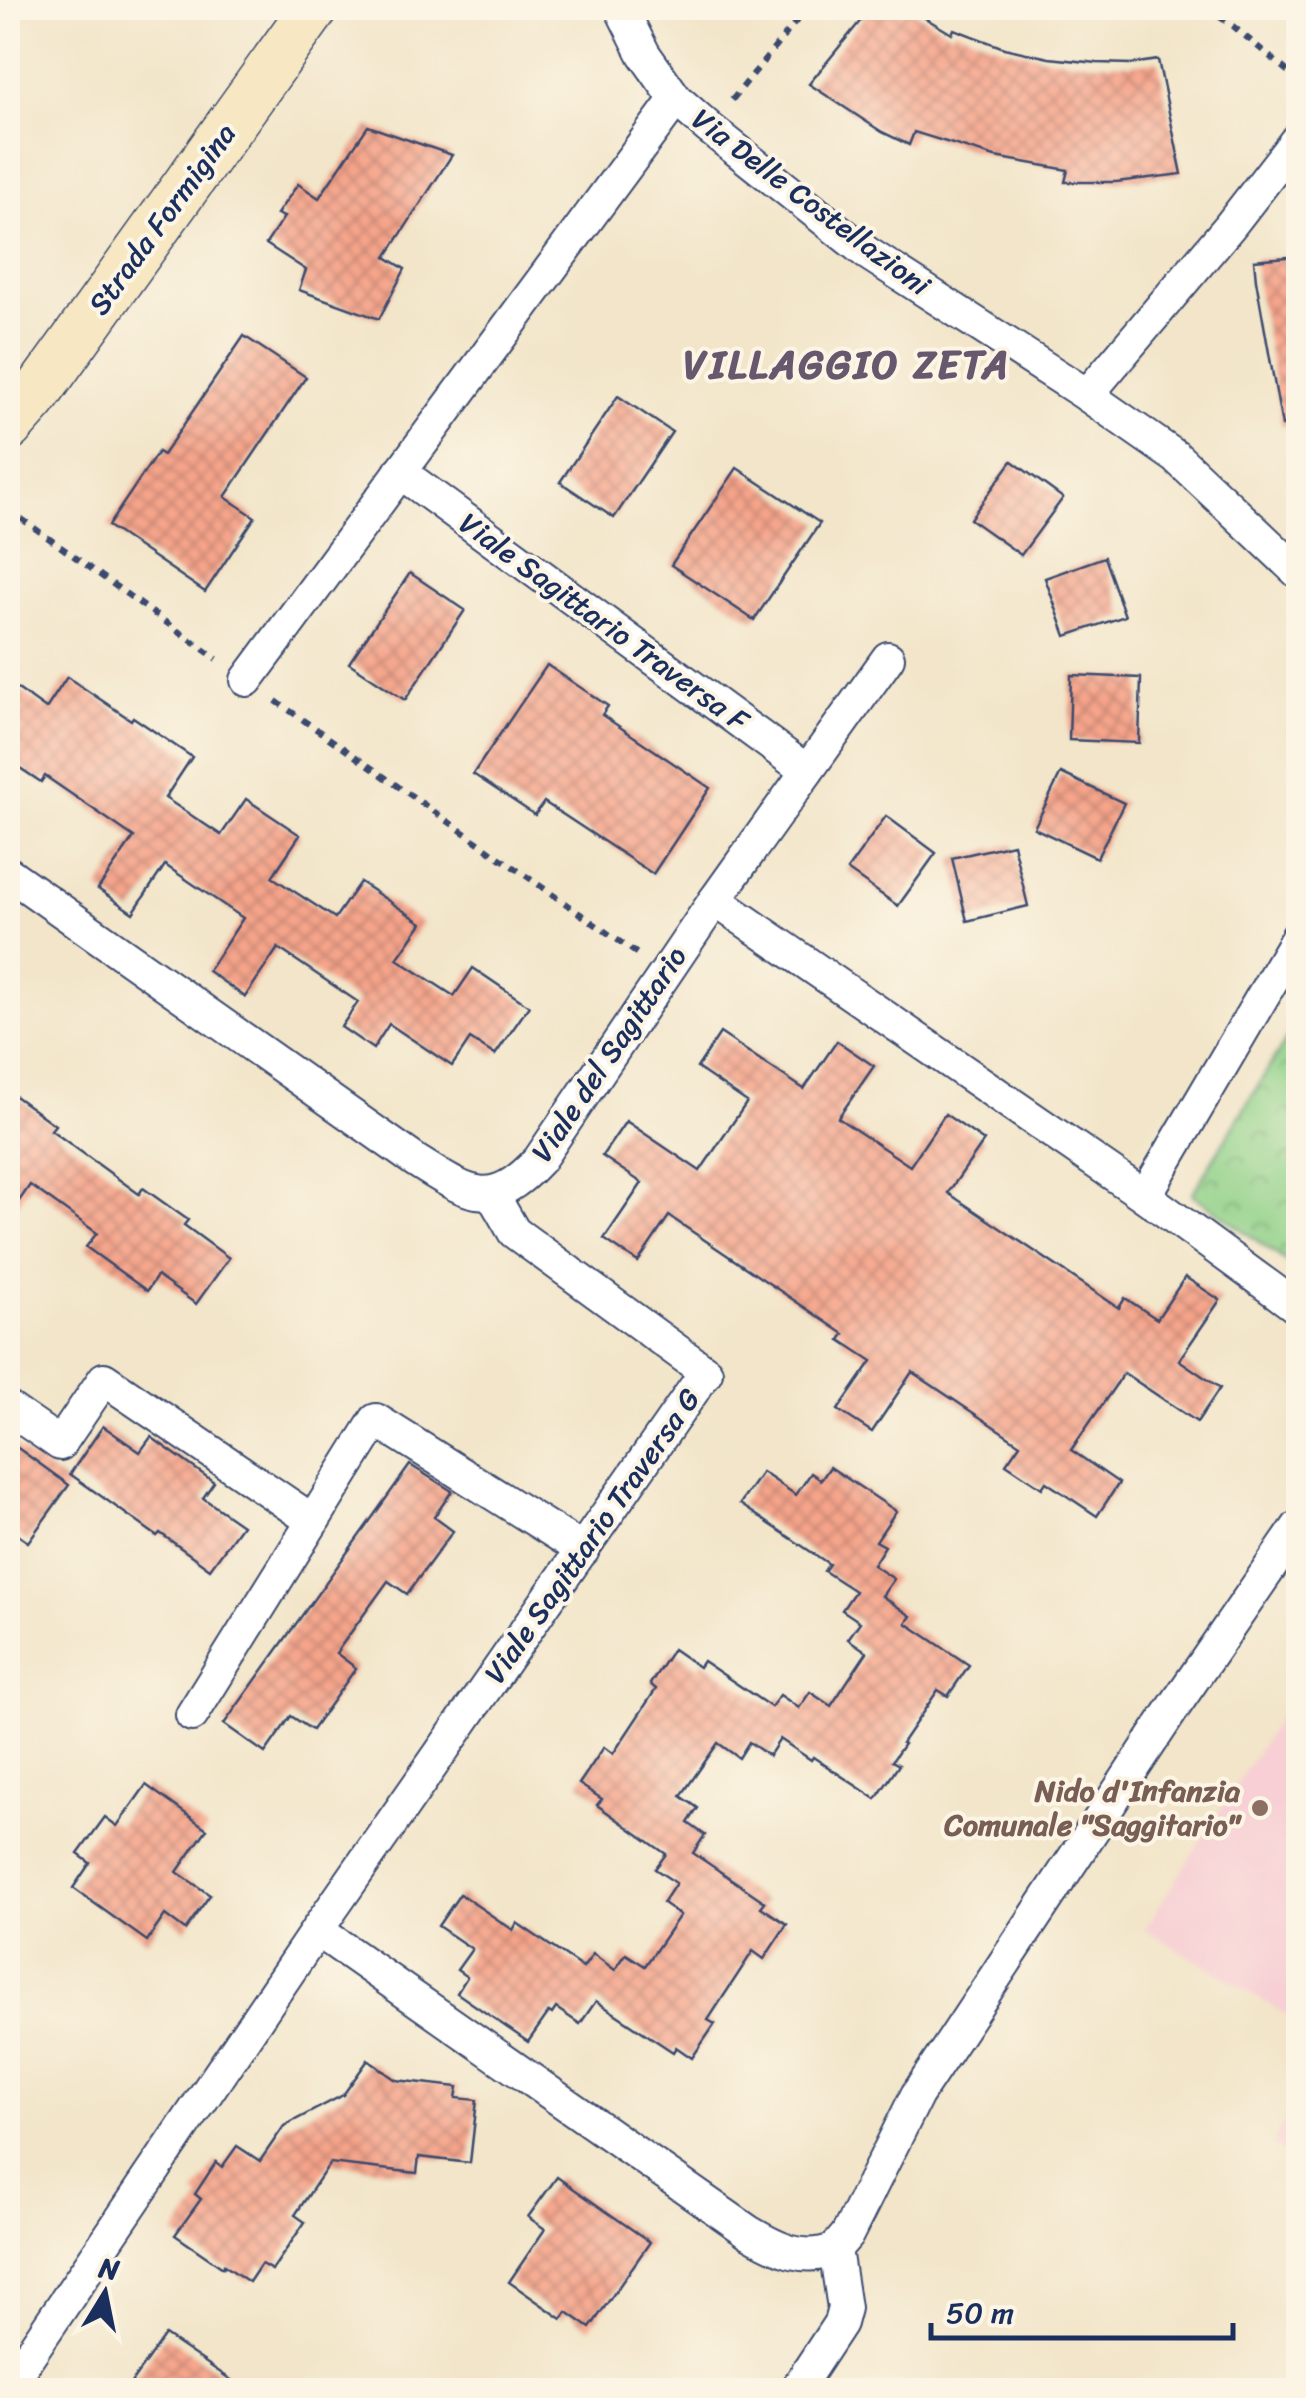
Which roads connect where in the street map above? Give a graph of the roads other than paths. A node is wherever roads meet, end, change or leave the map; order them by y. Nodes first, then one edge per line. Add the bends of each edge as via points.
1 (314, 8) edge
2 (622, 8) edge
3 (676, 98) junction
4 (1298, 138) edge
5 (1087, 395) junction
6 (8, 427) edge
7 (400, 472) junction
8 (1298, 572) edge
9 (888, 658) dead end
10 (247, 680) road end
11 (807, 771) junction
12 (12, 886) edge
13 (715, 900) junction
14 (1298, 936) edge
15 (492, 1194) junction
16 (1145, 1196) junction
17 (1298, 1308) edge
18 (8, 1408) edge
19 (313, 1521) junction
20 (1298, 1526) edge
21 (584, 1550) junction
22 (192, 1715) dead end
23 (317, 1930) junction
24 (834, 2249) junction
25 (8, 2386) edge
26 (796, 2390) edge

1 - 6 street, Strada Formigina
2 - 3 street, Via Delle Costellazioni
3 - 5 street, Via Delle Costellazioni via 867,253
3 - 7 street
4 - 5 street
5 - 8 street, Via Delle Costellazioni via 1176,457
7 - 10 street
7 - 11 street, Viale Sagittario Traversa F
9 - 11 street
11 - 13 street
12 - 15 street via 416,1161 447,1180
13 - 15 street, Viale del Sagittario via 539,1160 523,1178
13 - 16 street
14 - 16 street
15 - 21 street, Viale Sagittario Traversa G via 514,1232 706,1372
16 - 17 street
18 - 19 street via 60,1444 104,1379
19 - 21 street via 376,1420
19 - 22 street
20 - 24 street via 916,2095
21 - 23 street, Viale Sagittario Traversa G
23 - 24 street via 749,2232 798,2255
23 - 25 street, Viale Sagittario Traversa G
24 - 26 street via 844,2308 840,2323

